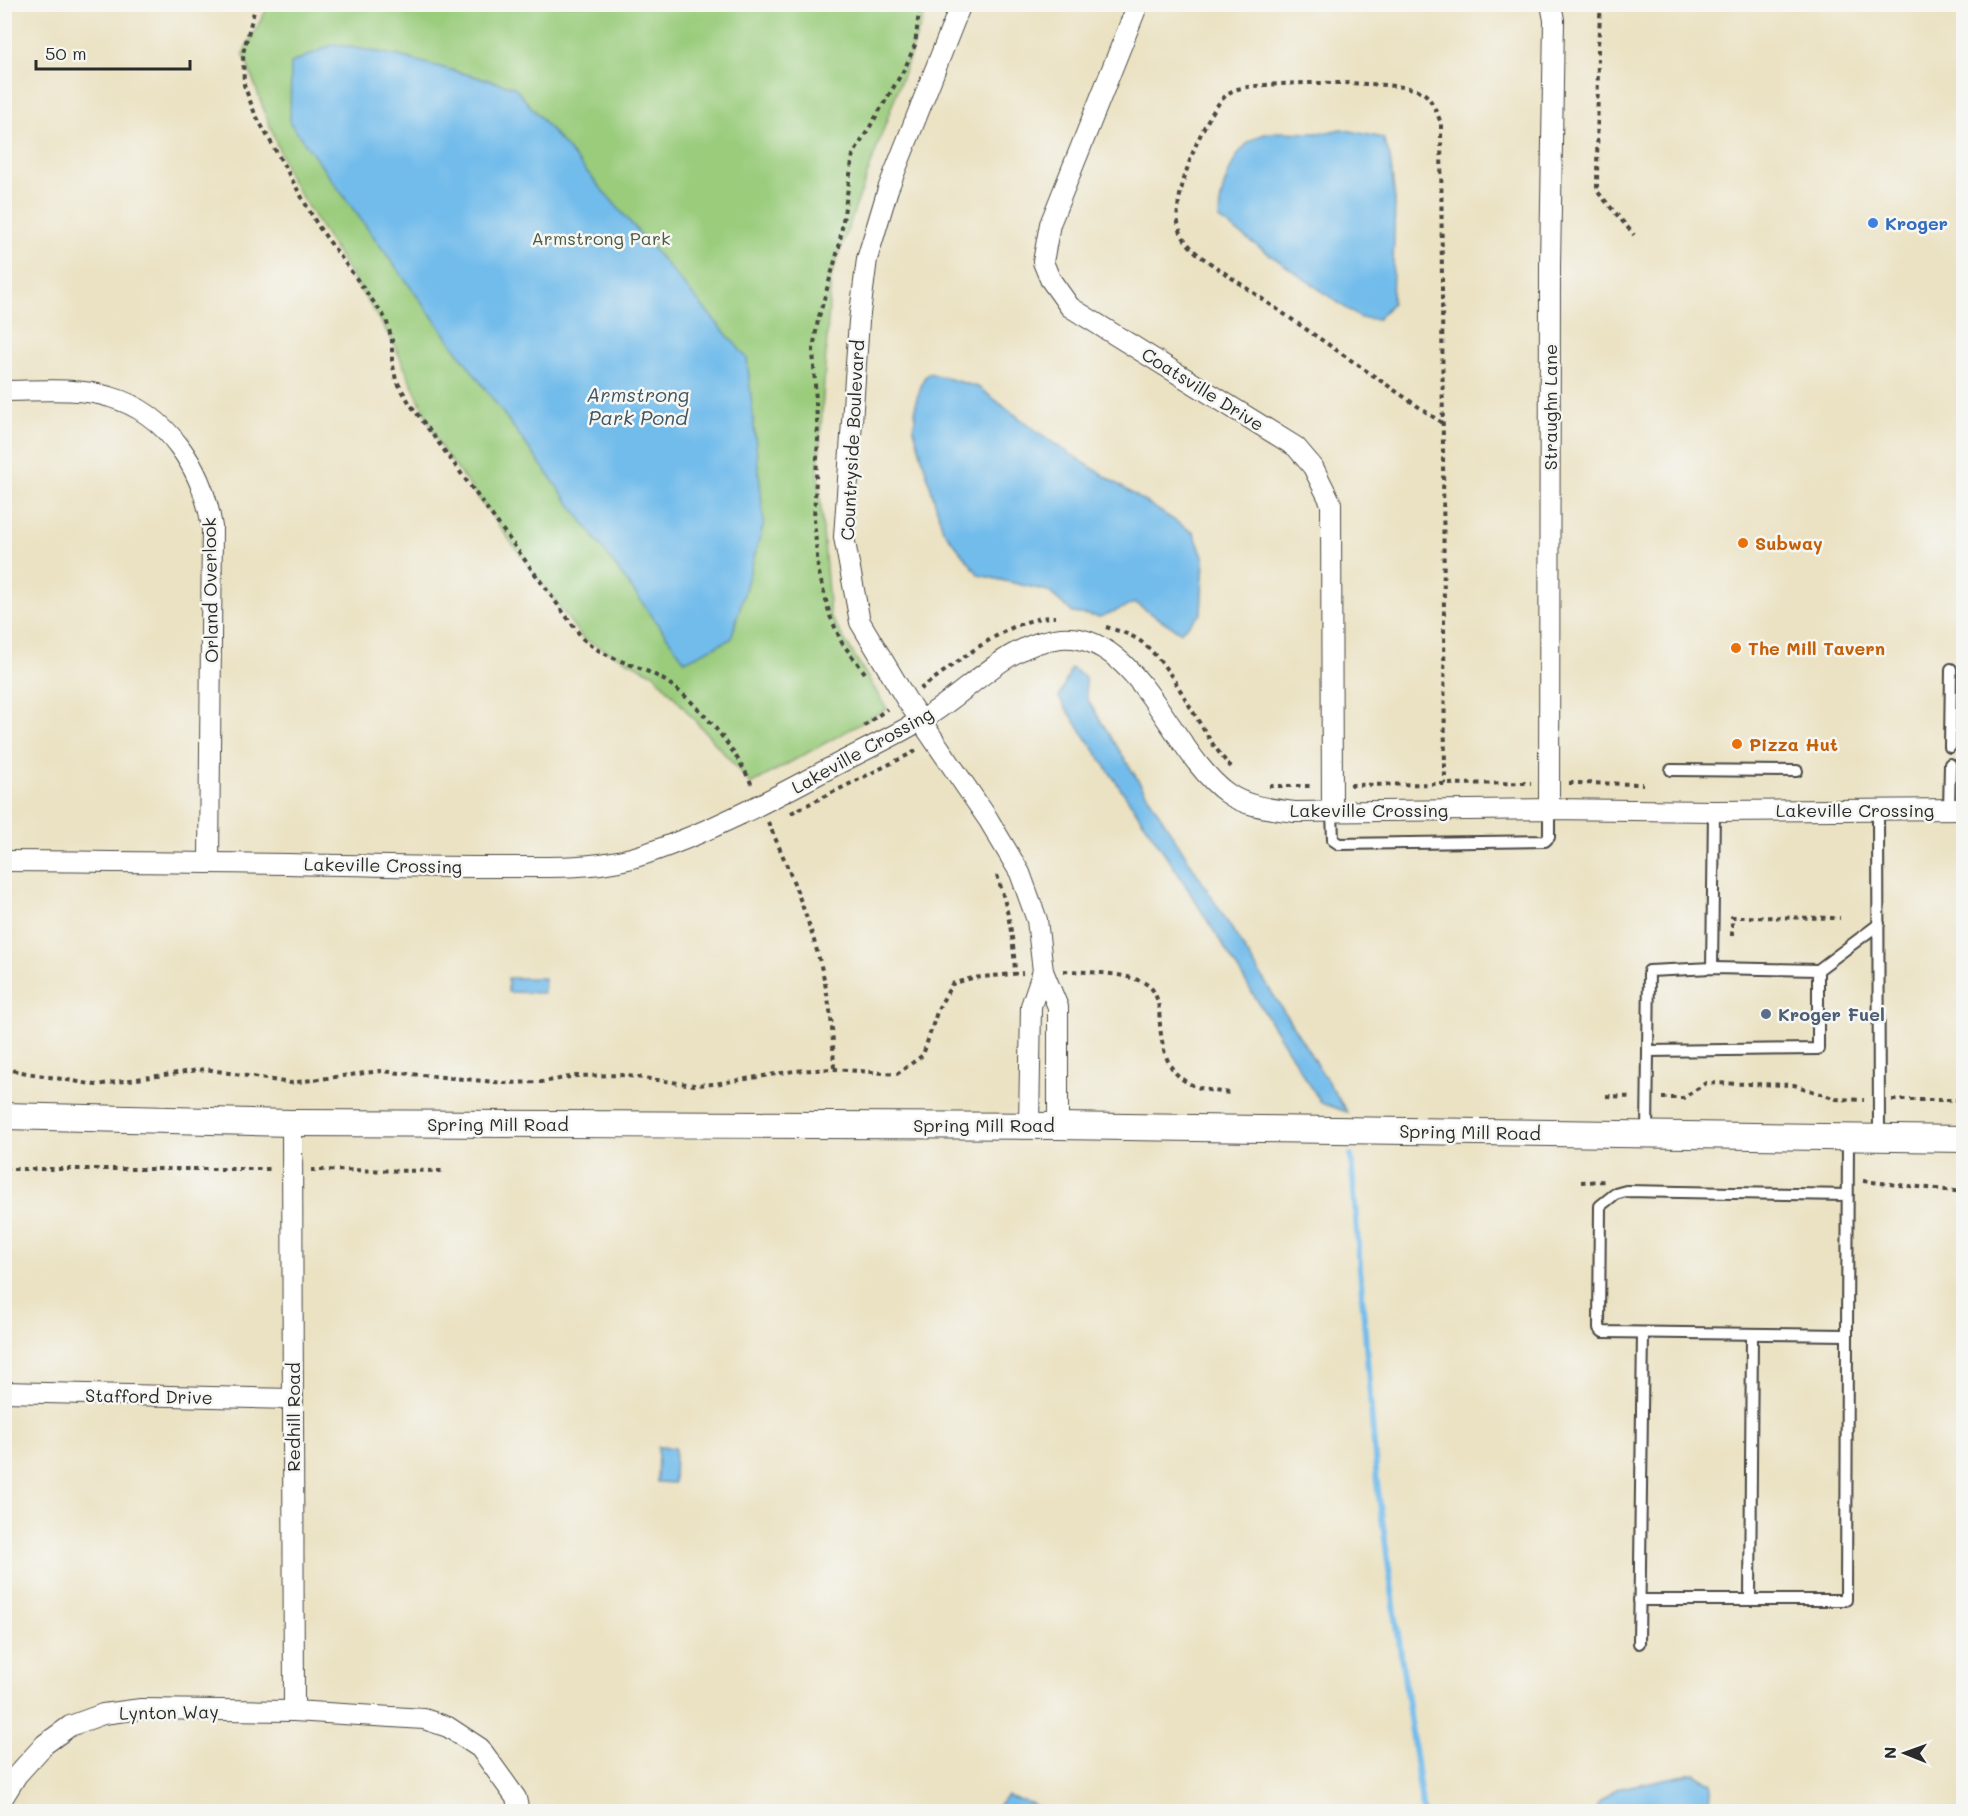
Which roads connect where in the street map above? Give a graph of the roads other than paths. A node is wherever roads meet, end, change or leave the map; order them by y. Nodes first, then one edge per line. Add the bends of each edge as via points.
1 (961, 4) edge
2 (1138, 4) edge
3 (1551, 4) edge
4 (4, 391) edge
5 (1951, 669) dead end
6 (915, 723) junction
7 (1950, 747) dead end
8 (1950, 764) dead end
9 (1671, 770) dead end
10 (1797, 771) dead end
11 (1549, 809) junction
12 (1956, 809) edge
13 (1878, 810) junction
14 (1714, 811) junction
15 (1332, 812) junction
16 (4, 861) edge
17 (209, 862) junction
18 (1879, 924) junction
19 (1712, 968) junction
20 (1818, 970) junction
21 (1043, 971) junction
22 (1648, 1051) junction
23 (4, 1116) edge
24 (292, 1123) junction
25 (1029, 1126) junction
26 (1059, 1126) junction
27 (1647, 1134) junction
28 (1848, 1136) junction
29 (1879, 1137) junction
30 (1964, 1139) edge
31 (1847, 1195) junction
32 (1643, 1333) junction
33 (1752, 1334) junction
34 (1847, 1335) junction
35 (4, 1392) edge
36 (293, 1399) junction
37 (1639, 1600) junction
38 (1750, 1600) junction
39 (1639, 1643) dead end
40 (294, 1711) junction
41 (4, 1796) edge
42 (519, 1812) edge

1 - 6 street, Countryside Boulevard via 888,189 867,258 844,537 860,622 906,699
2 - 15 street, Coatsville Drive via 1050,224 1042,262 1070,307 1296,447 1313,467 1331,503
3 - 11 street, Straughn Lane via 1554,20
4 - 17 street, Orland Overlook via 83,392 110,397 137,409 165,429 187,455 198,479 212,527
5 - 7 lane
6 - 15 street, Lakeville Crossing via 1024,648 1062,638 1087,641 1113,653 1141,684 1186,752 1229,795 1265,808
6 - 17 street, Lakeville Crossing via 759,806 676,842 612,863 572,867 440,867
6 - 21 street, Countryside Boulevard via 988,819 1020,873 1037,920
8 - 12 lane
9 - 10 lane
11 - 14 street, Lakeville Crossing
11 - 15 street, Lakeville Crossing
11 - 15 lane via 1549,837 1545,841 1454,843 1339,844 1333,840
12 - 13 street, Lakeville Crossing
13 - 14 street, Lakeville Crossing
13 - 18 lane
14 - 19 lane
16 - 17 street, Lakeville Crossing
18 - 20 lane
18 - 29 lane
19 - 20 lane
19 - 22 lane via 1649,970
20 - 22 lane via 1818,1049
21 - 25 street via 1031,1006
21 - 26 street, Countryside Boulevard via 1058,1007
22 - 27 lane
23 - 24 street, Spring Mill Road
24 - 25 street, Spring Mill Road
24 - 36 street, Redhill Road
25 - 26 street, Spring Mill Road
26 - 27 street, Spring Mill Road
27 - 28 street, Spring Mill Road
28 - 29 street, Spring Mill Road
28 - 31 lane
29 - 30 street, Spring Mill Road
31 - 32 lane via 1626,1191 1616,1194 1600,1206 1599,1328 1603,1332
31 - 34 lane
32 - 33 lane
32 - 37 lane
33 - 34 lane
33 - 38 lane
34 - 38 lane via 1846,1600
35 - 36 street, Stafford Drive
36 - 40 street, Redhill Road
37 - 38 lane
37 - 39 lane
40 - 41 street, Lynton Way via 141,1709 103,1714 70,1726 45,1744 17,1774
40 - 42 street, Lynton Way via 424,1719 448,1727 480,1748 516,1798

